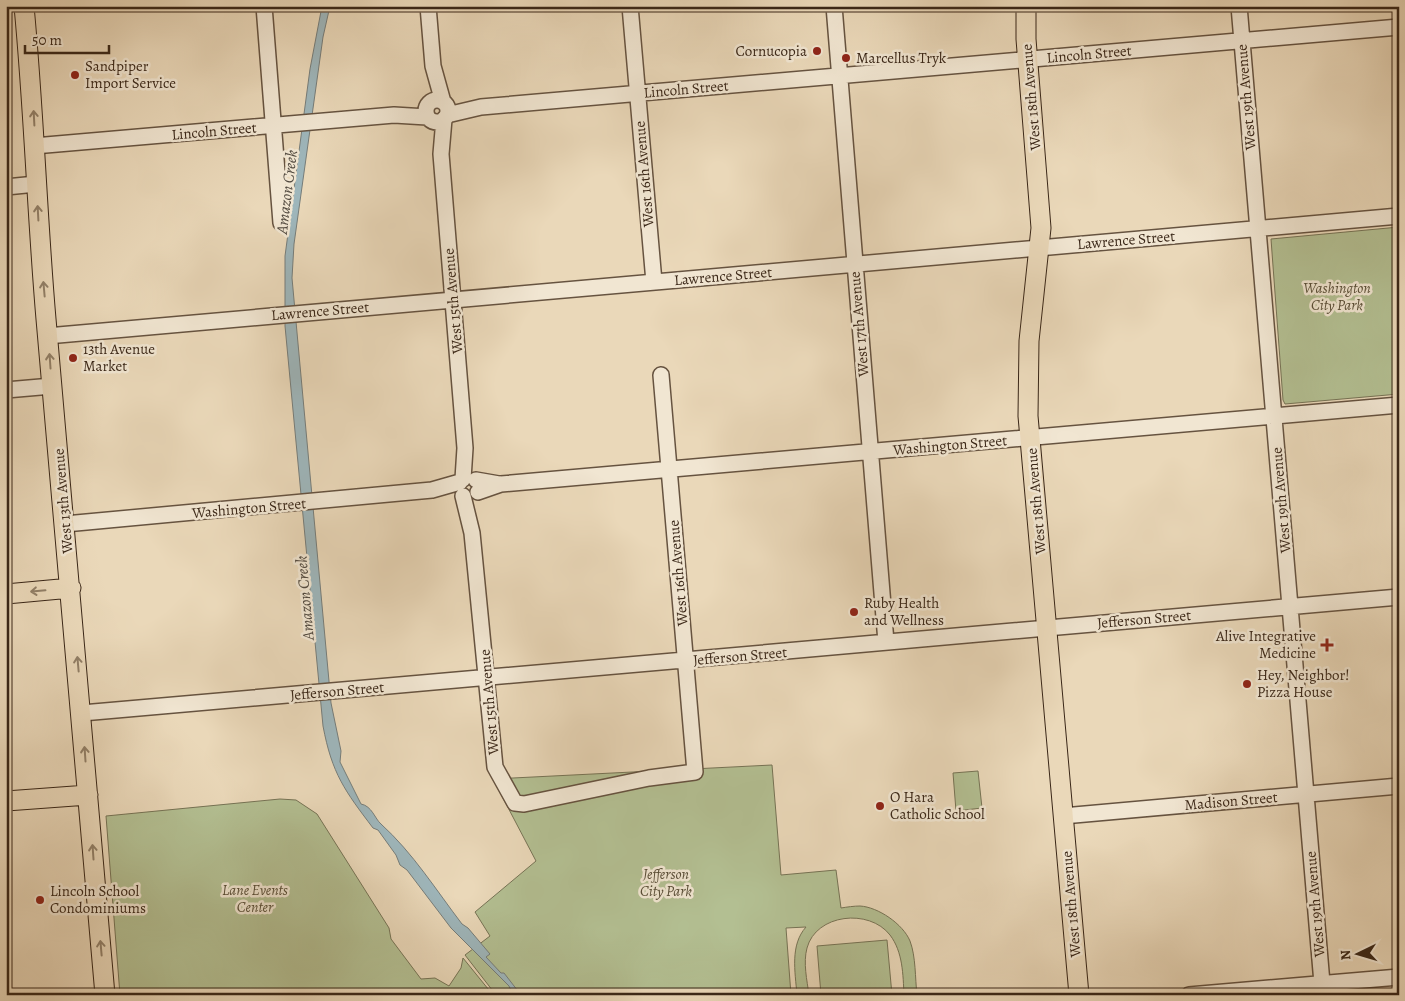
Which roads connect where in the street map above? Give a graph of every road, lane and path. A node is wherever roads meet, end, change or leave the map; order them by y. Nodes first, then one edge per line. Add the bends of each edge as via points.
1 (24, 6) edge
2 (264, 6) edge
3 (428, 6) edge
4 (630, 6) edge
5 (834, 6) edge
6 (1026, 6) edge
7 (1239, 6) edge
8 (1399, 27) edge
9 (1241, 40) junction
10 (1028, 59) junction
11 (840, 75) junction
12 (637, 93) junction
13 (437, 111) junction
14 (273, 126) junction
15 (34, 146) junction
16 (36, 184) junction
17 (6, 187) edge
18 (1399, 216) edge
19 (281, 223) dead end
20 (1257, 229) junction
21 (1040, 247) junction
22 (854, 264) junction
23 (654, 282) junction
24 (453, 300) junction
25 (48, 336) junction
26 (661, 375) dead end
27 (52, 386) junction
28 (6, 390) edge
29 (1399, 405) edge
30 (1274, 416) junction
31 (1030, 438) junction
32 (870, 452) junction
33 (669, 469) junction
34 (469, 487) junction
35 (66, 524) junction
36 (71, 588) junction
37 (6, 594) edge
38 (1399, 597) edge
39 (1290, 606) junction
40 (1046, 628) junction
41 (886, 642) junction
42 (685, 661) junction
43 (487, 677) junction
44 (82, 713) junction
45 (695, 772) joint
46 (1399, 786) edge
47 (1306, 794) junction
48 (88, 795) junction
49 (6, 801) edge
50 (1063, 816) junction
51 (1399, 977) edge
52 (1322, 989) edge
53 (105, 995) edge
54 (1079, 995) edge
55 (1189, 995) edge

15 -> 1 main road, West 13th Avenue
2 - 14 street
3 - 13 street, West 15th Avenue
4 - 12 street, West 16th Avenue
5 - 11 street, West 17th Avenue
6 - 10 main road, West 18th Avenue
7 - 9 street, West 19th Avenue
8 - 9 street, Lincoln Street
9 - 10 street, Lincoln Street
9 - 20 street, West 19th Avenue
10 - 11 street, Lincoln Street
10 - 21 main road, West 18th Avenue via 1041,210
11 - 12 street, Lincoln Street
11 - 22 street, West 17th Avenue
12 - 13 street, Lincoln Street
12 - 23 street, West 16th Avenue
13 - 14 street, Lincoln Street
13 - 24 street, West 15th Avenue
14 - 15 street, Lincoln Street
14 - 19 street
15 - 16 main road, West 13th Avenue
16 - 17 street
25 -> 16 main road, West 13th Avenue
18 - 20 street, Lawrence Street
20 - 21 street, Lawrence Street
20 - 30 street, West 19th Avenue
21 - 22 street, Lawrence Street
21 - 31 main road, West 18th Avenue via 1029,351
22 - 23 street, Lawrence Street
22 - 32 street, West 17th Avenue
23 - 24 street, Lawrence Street
24 - 25 street, Lawrence Street
24 - 34 street, West 15th Avenue
27 -> 25 main road, West 13th Avenue
26 - 33 street, West 16th Avenue
27 - 28 street
27 - 35 main road, West 13th Avenue
29 - 30 street, Washington Street
30 - 31 street, Washington Street
30 - 39 street, West 19th Avenue
31 - 32 street, Washington Street
31 - 40 main road, West 18th Avenue
32 - 33 street, Washington Street
32 - 41 street, West 17th Avenue
33 - 34 street, Washington Street
33 - 42 street, West 16th Avenue
34 - 35 street, Washington Street
34 - 43 street, West 15th Avenue
35 - 36 main road, West 13th Avenue
36 -> 37 main road
44 -> 36 main road, West 13th Avenue
38 - 39 street, Jefferson Street
39 - 40 street, Jefferson Street
39 - 47 street, West 19th Avenue
40 - 41 street, Jefferson Street
40 - 50 main road, West 18th Avenue
41 - 42 street, Jefferson Street
42 - 43 street, Jefferson Street
42 - 45 street, West 16th Avenue
43 - 44 street, Jefferson Street
43 - 45 street, West 15th Avenue via 495,767 515,803 524,804
48 -> 44 main road, West 13th Avenue
46 - 47 street, Madison Street
47 - 50 street, Madison Street
47 - 52 street, West 19th Avenue
48 - 49 main road
53 -> 48 main road, West 13th Avenue
50 - 54 main road, West 18th Avenue
51 - 52 street
52 - 55 street

